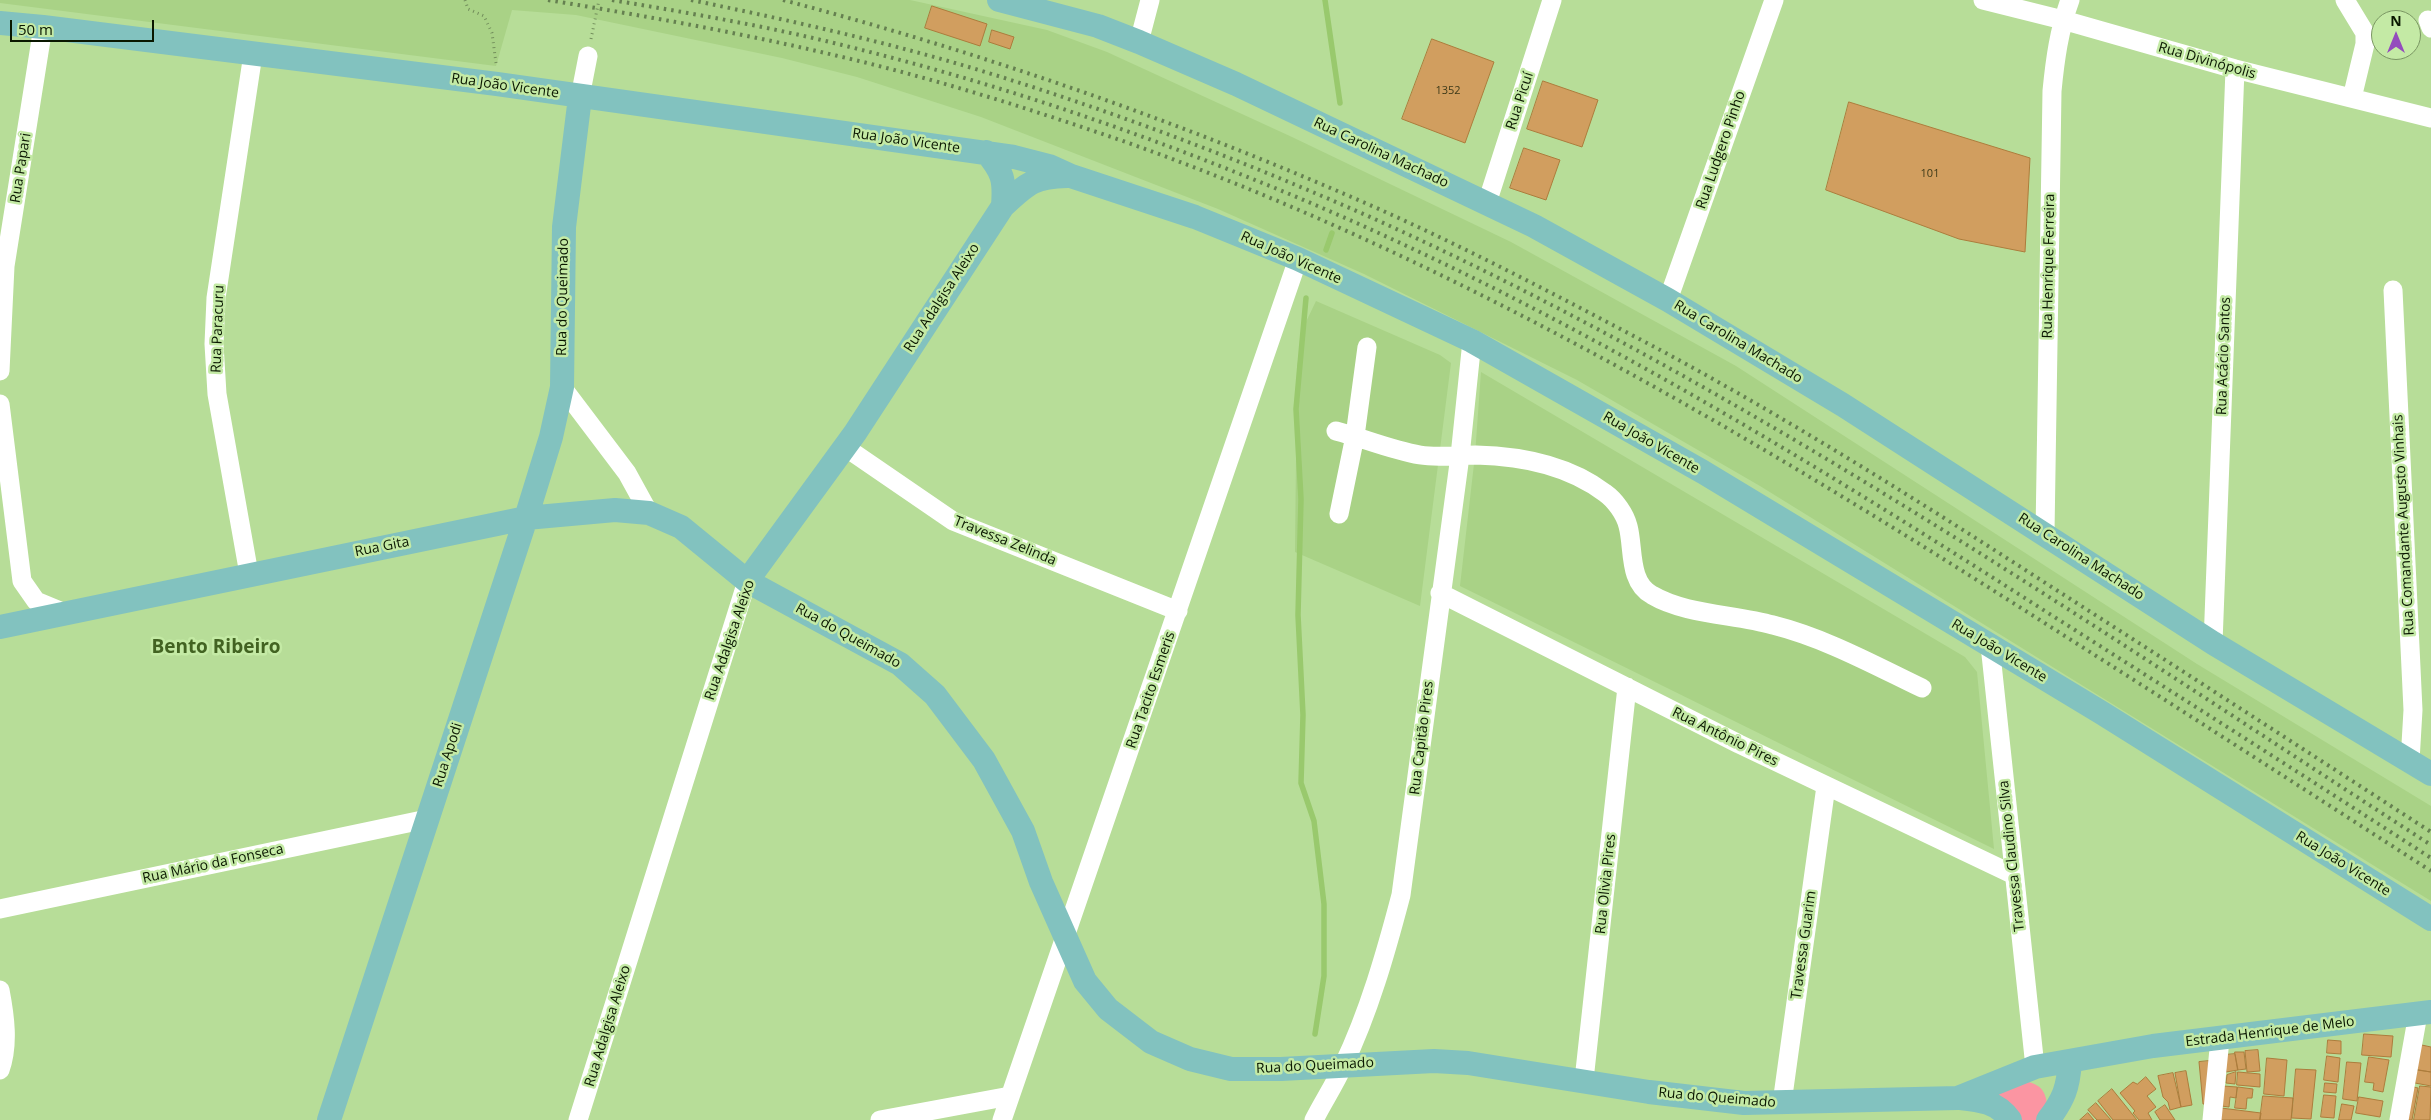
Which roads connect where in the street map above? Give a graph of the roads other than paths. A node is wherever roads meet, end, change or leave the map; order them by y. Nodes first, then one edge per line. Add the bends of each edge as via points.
1 (999, 0) edge
2 (1150, 0) edge
3 (1552, 0) edge
4 (1774, 0) edge
5 (1983, 0) edge
6 (2070, 0) edge
7 (2345, 0) edge
8 (2063, 20) junction
9 (0, 23) edge
10 (43, 26) junction
11 (1139, 42) junction
12 (589, 51) road end
13 (253, 54) junction
14 (2235, 69) junction
15 (580, 97) junction
16 (2352, 98) junction
17 (2431, 118) edge
18 (986, 152) junction
19 (1071, 176) junction
20 (1488, 203) junction
21 (1003, 206) junction
22 (1298, 260) junction
23 (2, 266) edge
24 (2392, 290) dead end
25 (1668, 300) junction
26 (1472, 341) junction
27 (1368, 347) dead end
28 (0, 370) edge
29 (562, 387) junction
30 (0, 404) edge
31 (1336, 431) dead end
32 (1355, 436) junction
33 (845, 447) junction
34 (1460, 456) junction
35 (649, 513) junction
36 (1339, 514) dead end
37 (526, 518) junction
38 (2045, 533) junction
39 (249, 574) junction
40 (747, 581) junction
41 (1440, 593) junction
42 (1178, 612) junction
43 (65, 613) junction
44 (0, 627) edge
45 (2213, 643) junction
46 (1990, 645) junction
47 (1627, 687) junction
48 (1922, 688) dead end
49 (2410, 761) junction
50 (2431, 774) edge
51 (1826, 786) junction
52 (427, 819) junction
53 (2014, 875) junction
54 (0, 909) edge
55 (2431, 919) edge
56 (1066, 938) junction
57 (0, 990) edge
58 (2424, 1013) edge
59 (2220, 1039) junction
60 (2110, 1054) joint
61 (2070, 1062) junction
62 (1343, 1066) junction
63 (2034, 1067) junction
64 (0, 1070) edge
65 (1584, 1080) junction
66 (1010, 1096) junction
67 (1958, 1098) junction
68 (1782, 1104) junction
69 (328, 1120) edge
70 (578, 1120) edge
71 (880, 1120) edge
72 (1002, 1120) edge
73 (1314, 1120) edge
74 (2010, 1120) edge
75 (2048, 1120) edge
76 (2212, 1120) edge
77 (2399, 1120) edge

1 - 11 main road, Rua Carolina Machado via 1098,26
2 - 11 street
3 - 20 street, Rua Picuí
4 - 25 street, Rua Ludgero Pinho
5 - 8 street, Rua Divinópolis
6 - 8 street, Rua Henrique Ferreira
7 - 16 street via 2365,33
8 - 14 street, Rua Divinópolis
8 - 38 street, Rua Henrique Ferreira via 2052,91
9 - 10 main road, Rua João Vicente
10 - 13 main road, Rua João Vicente
10 - 23 street, Rua Papari
11 - 20 main road, Rua Carolina Machado
12 - 15 street, Rua do Queimado
13 - 15 main road, Rua João Vicente
13 - 39 street, Rua Paracuru via 216,298 214,344 217,394
14 - 16 street, Rua Divinópolis
14 - 45 street, Rua Acácio Santos
15 - 18 main road, Rua João Vicente
15 - 29 main road, Rua do Queimado via 564,227
16 - 17 street, Rua Divinópolis
18 - 19 main road, Rua João Vicente via 1049,166
18 - 21 main road via 1003,175
19 - 21 main road, Rua Adalgisa Aleixo via 1039,178 1025,185
19 - 22 main road, Rua João Vicente via 1194,217
20 - 25 main road, Rua Carolina Machado
21 - 33 main road, Rua Adalgisa Aleixo
22 - 26 main road, Rua João Vicente
22 - 42 street, Rua Tacito Esmeris
23 - 28 street, Rua Papari
24 - 49 street, Rua Comandante Augusto Vinhais via 2413,710
25 - 38 main road, Rua Carolina Machado
26 - 34 street, Rua Capitão Pires
26 - 46 main road, Rua João Vicente via 1703,472
27 - 32 street
29 - 35 street via 627,473
29 - 37 main road, Rua Apodi via 551,437
30 - 43 street via 22,581 36,601
31 - 32 street
32 - 34 street via 1420,455
32 - 36 street
33 - 40 main road, Rua Adalgisa Aleixo
33 - 42 street, Travessa Zelinda via 953,521
34 - 41 street, Rua Capitão Pires
34 - 48 street via 1519,457 1560,468 1605,493 1622,512 1628,526 1631,558 1640,584 1667,603 1774,625 1824,642
35 - 37 main road, Rua Gita via 615,510
35 - 40 main road, Rua Gita via 681,527
37 - 39 main road, Rua Gita
37 - 52 main road, Rua Apodi
38 - 45 main road, Rua Carolina Machado
39 - 43 main road, Rua Gita
40 - 56 main road, Rua do Queimado via 900,664 935,695 984,760 1023,832
40 - 70 street, Rua Adalgisa Aleixo
41 - 47 street, Rua Antônio Pires
41 - 62 street, Rua Capitão Pires via 1401,895 1386,952
42 - 56 street, Rua Tacito Esmeris
43 - 44 main road, Rua Gita
45 - 49 main road, Rua Carolina Machado
46 - 53 street, Travessa Claudino Silva
46 - 55 main road, Rua João Vicente
47 - 51 street, Rua Antônio Pires
47 - 65 street, Rua Olivia Pires
49 - 50 main road, Rua Carolina Machado
51 - 53 street, Rua Antônio Pires
51 - 68 street, Travessa Guarim
52 - 54 street, Rua Mário da Fonseca
52 - 69 main road, Rua Apodi
53 - 63 street, Travessa Claudino Silva
56 - 62 main road, Rua do Queimado via 1085,981 1108,1009 1151,1042 1190,1059 1231,1068
56 - 66 street, Rua Tacito Esmeris
57 - 64 street via 6,1028
58 - 59 main road, Estrada Henrique de Melo
58 - 77 street
59 - 60 main road, Estrada Henrique de Melo
59 - 76 street
60 - 61 main road, Rua do Queimado
61 - 63 main road, Rua do Queimado
61 - 75 main road via 2068,1086 2061,1103
62 - 65 main road, Rua do Queimado via 1442,1062
62 - 73 street, Rua Capitão Pires
63 - 67 main road, Rua do Queimado
65 - 68 main road, Rua do Queimado via 1659,1093
66 - 71 street
66 - 72 street, Rua Tacito Esmeris
67 - 68 main road, Rua do Queimado
67 - 74 main road via 1991,1103

